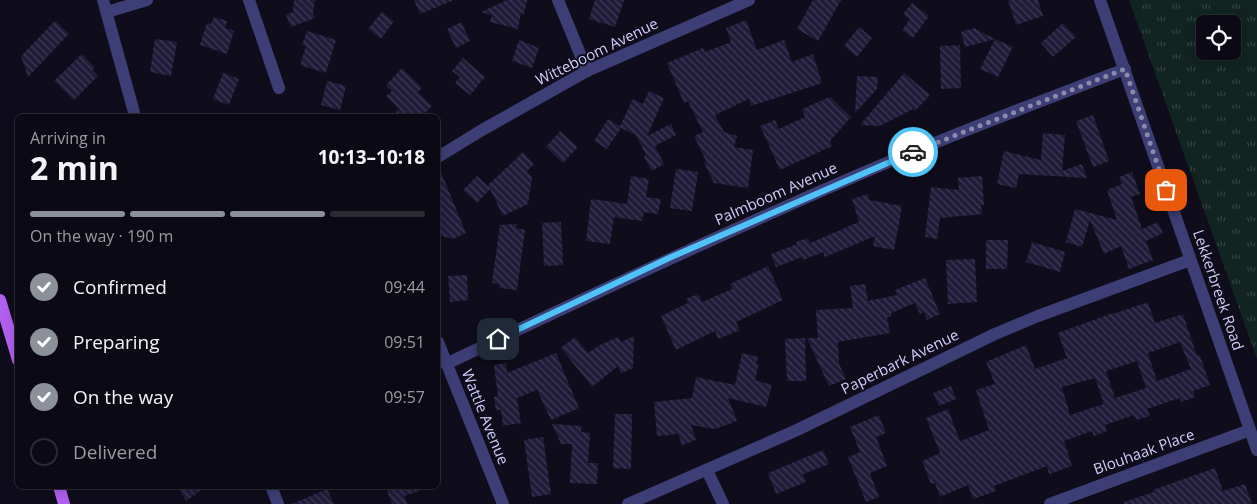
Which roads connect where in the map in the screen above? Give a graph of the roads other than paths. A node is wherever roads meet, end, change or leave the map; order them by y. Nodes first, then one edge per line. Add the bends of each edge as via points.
1 (147, 0) edge
2 (249, 0) edge
3 (558, 0) edge
4 (749, 0) edge
5 (1100, 0) edge
6 (105, 6) edge
7 (1125, 69) junction
8 (587, 71) junction
9 (279, 88) dead end
10 (134, 114) edge
11 (440, 157) edge
12 (1190, 260) junction
13 (0, 300) edge
14 (440, 348) edge
15 (15, 350) edge
16 (446, 364) junction
17 (1250, 430) junction
18 (1257, 450) edge
19 (707, 470) junction
20 (59, 489) edge
21 (272, 489) edge
22 (64, 504) edge
23 (278, 504) edge
24 (503, 504) edge
25 (628, 504) edge
26 (722, 504) edge
27 (1050, 504) edge

1 - 6 street
2 - 9 street
3 - 8 street
4 - 8 street, Witteboom Avenue
5 - 7 street, Lekkerbreek Road
6 - 10 street
7 - 12 street, Lekkerbreek Road
7 - 16 street, Palmboom Avenue via 852,178 669,258
8 - 11 street, Witteboom Avenue
12 - 17 street, Lekkerbreek Road
12 - 19 street, Paperbark Avenue via 995,334
13 - 15 main road
14 - 16 street, Wattle Avenue
16 - 24 street, Wattle Avenue
17 - 18 street, Lekkerbreek Road
17 - 27 street, Blouhaak Place
19 - 25 street, Paperbark Avenue
19 - 26 street
20 - 22 main road
21 - 23 street

